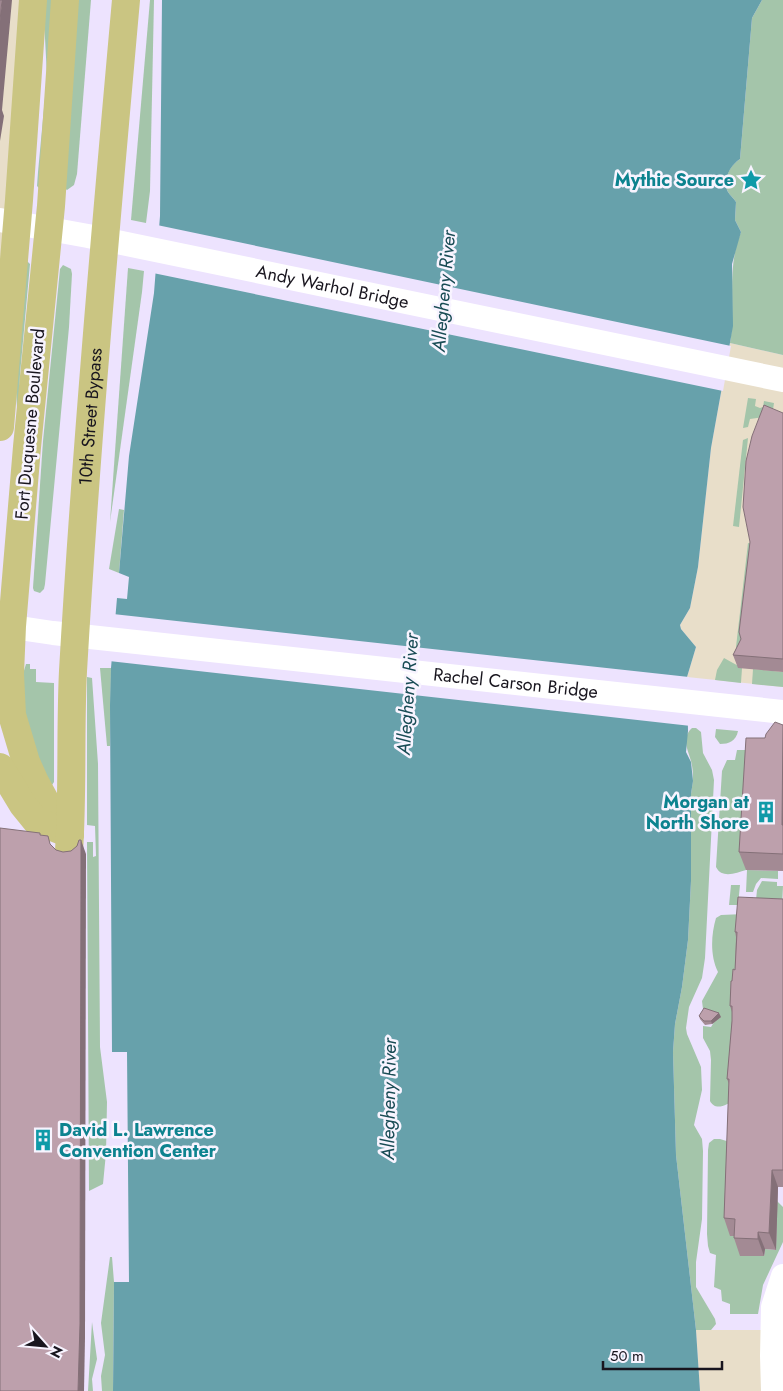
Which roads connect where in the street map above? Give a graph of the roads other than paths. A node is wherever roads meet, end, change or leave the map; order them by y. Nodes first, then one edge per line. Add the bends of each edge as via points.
1 (33, 0) edge
2 (65, 0) edge
3 (126, 0) edge
4 (9, 221) edge
5 (49, 228) junction
6 (783, 380) edge
7 (0, 427) edge
8 (6, 626) edge
9 (777, 711) edge
10 (0, 767) edge
11 (70, 842) junction
12 (783, 1276) edge
13 (773, 1391) edge

1 - 4 main road, Fort Duquesne Boulevard
2 - 5 main road, Fort Duquesne Boulevard
3 - 11 main road, 10th Street Bypass via 98,313 74,654
4 - 5 street, Andy Warhol Bridge
4 - 7 main road, Fort Duquesne Boulevard
5 - 6 street, Andy Warhol Bridge
5 - 8 main road, Fort Duquesne Boulevard
8 - 9 street, Rachel Carson Bridge
8 - 11 main road, Fort Duquesne Boulevard via 15,729 35,782
10 - 11 main road via 36,821
12 - 13 street via 773,1308

